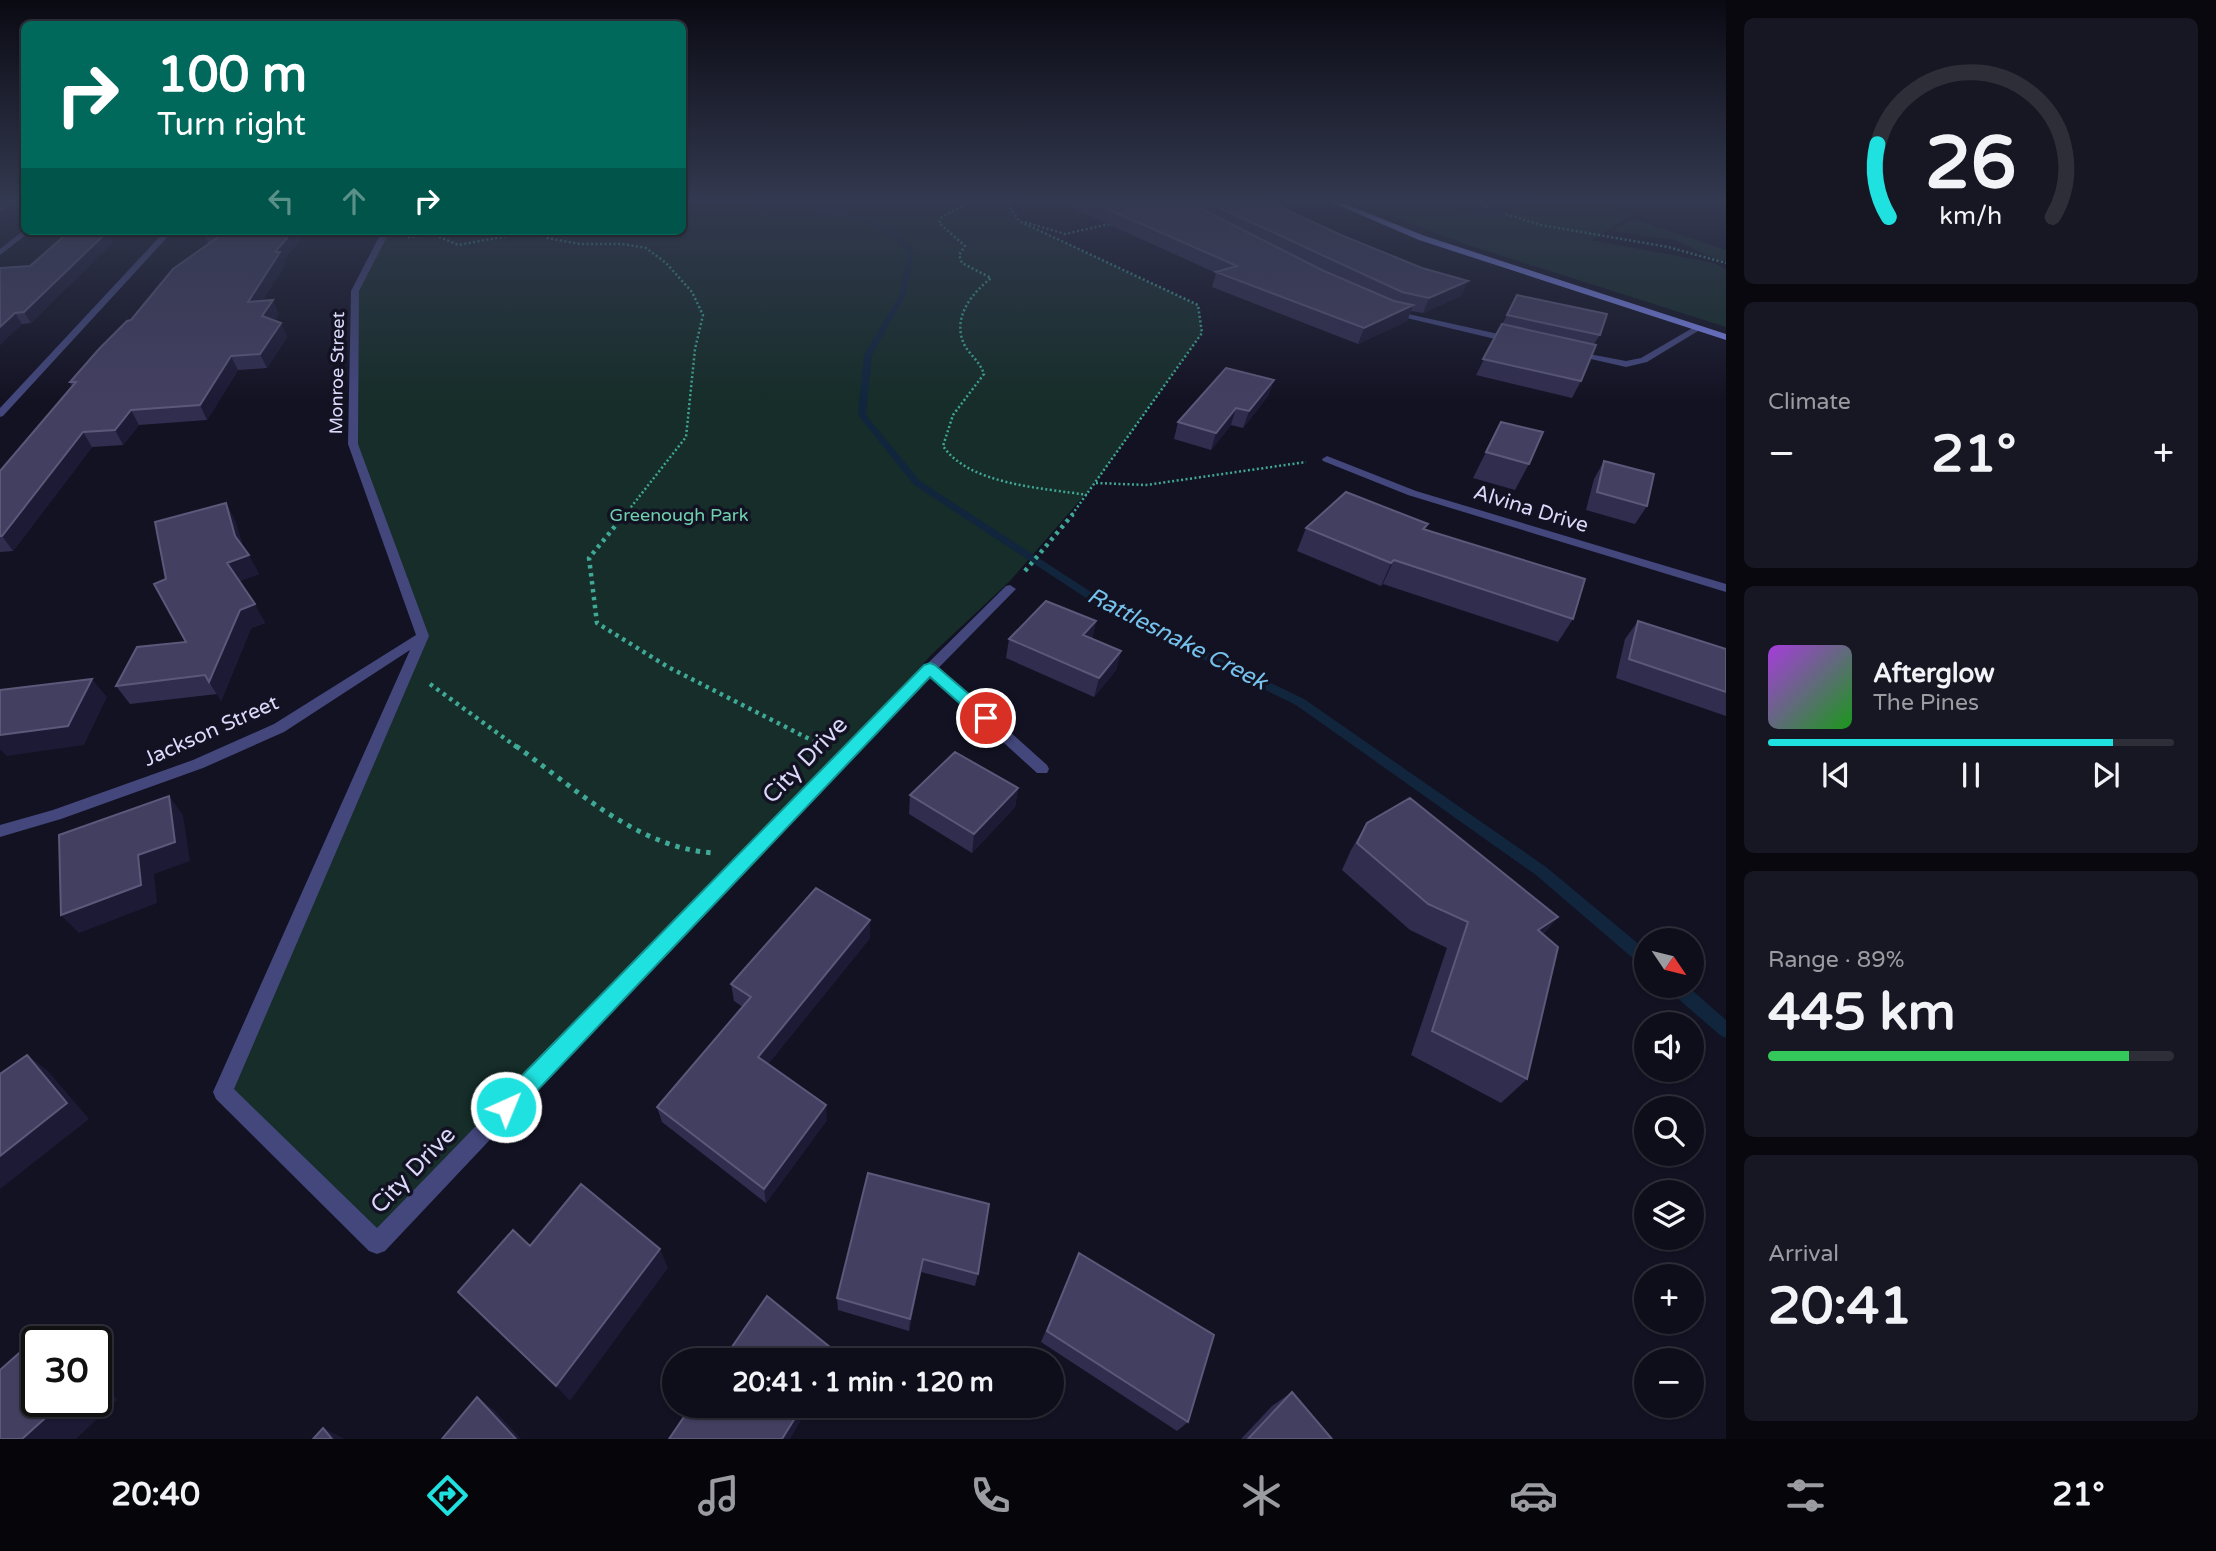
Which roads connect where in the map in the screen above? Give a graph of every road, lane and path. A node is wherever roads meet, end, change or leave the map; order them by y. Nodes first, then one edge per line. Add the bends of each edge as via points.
1 (136, 267) edge
2 (368, 267) edge
3 (670, 267) edge
4 (970, 267) edge
5 (1117, 267) edge
6 (1512, 267) edge
7 (1382, 308) edge
8 (1699, 328) junction
9 (1726, 337) edge
10 (1521, 342) edge
11 (1560, 351) edge
12 (0, 414) edge
13 (1327, 459) joint
14 (1095, 483) junction
15 (1087, 495) junction
16 (1726, 588) edge
17 (1010, 589) joint
18 (423, 636) junction
19 (930, 668) junction
20 (409, 669) junction
21 (844, 755) junction
22 (1042, 769) dead end
23 (0, 831) edge
24 (746, 856) junction

1 - 12 street
2 - 18 street, Monroe Street via 355,292 353,443
3 - 21 path via 692,292 703,315 686,437 589,558 597,623 668,667
4 - 15 path via 991,278 968,297 960,323 965,344 980,360 984,374 957,406 943,446 953,461 985,474 1016,484
5 - 14 path via 1198,305 1202,332
6 - 8 street
7 - 10 street
8 - 9 street
8 - 11 street via 1644,360 1626,364
13 - 14 path via 1146,485
13 - 16 street, Alvina Drive via 1412,493
14 - 15 path
15 - 17 path
17 - 19 street, City Drive
18 - 20 street, City Drive
18 - 23 street, Jackson Street via 267,733 198,764
19 - 21 street, City Drive
19 - 22 street
20 - 24 path via 626,826 688,851
20 - 24 street, City Drive via 223,1092 377,1243
21 - 24 street, City Drive

